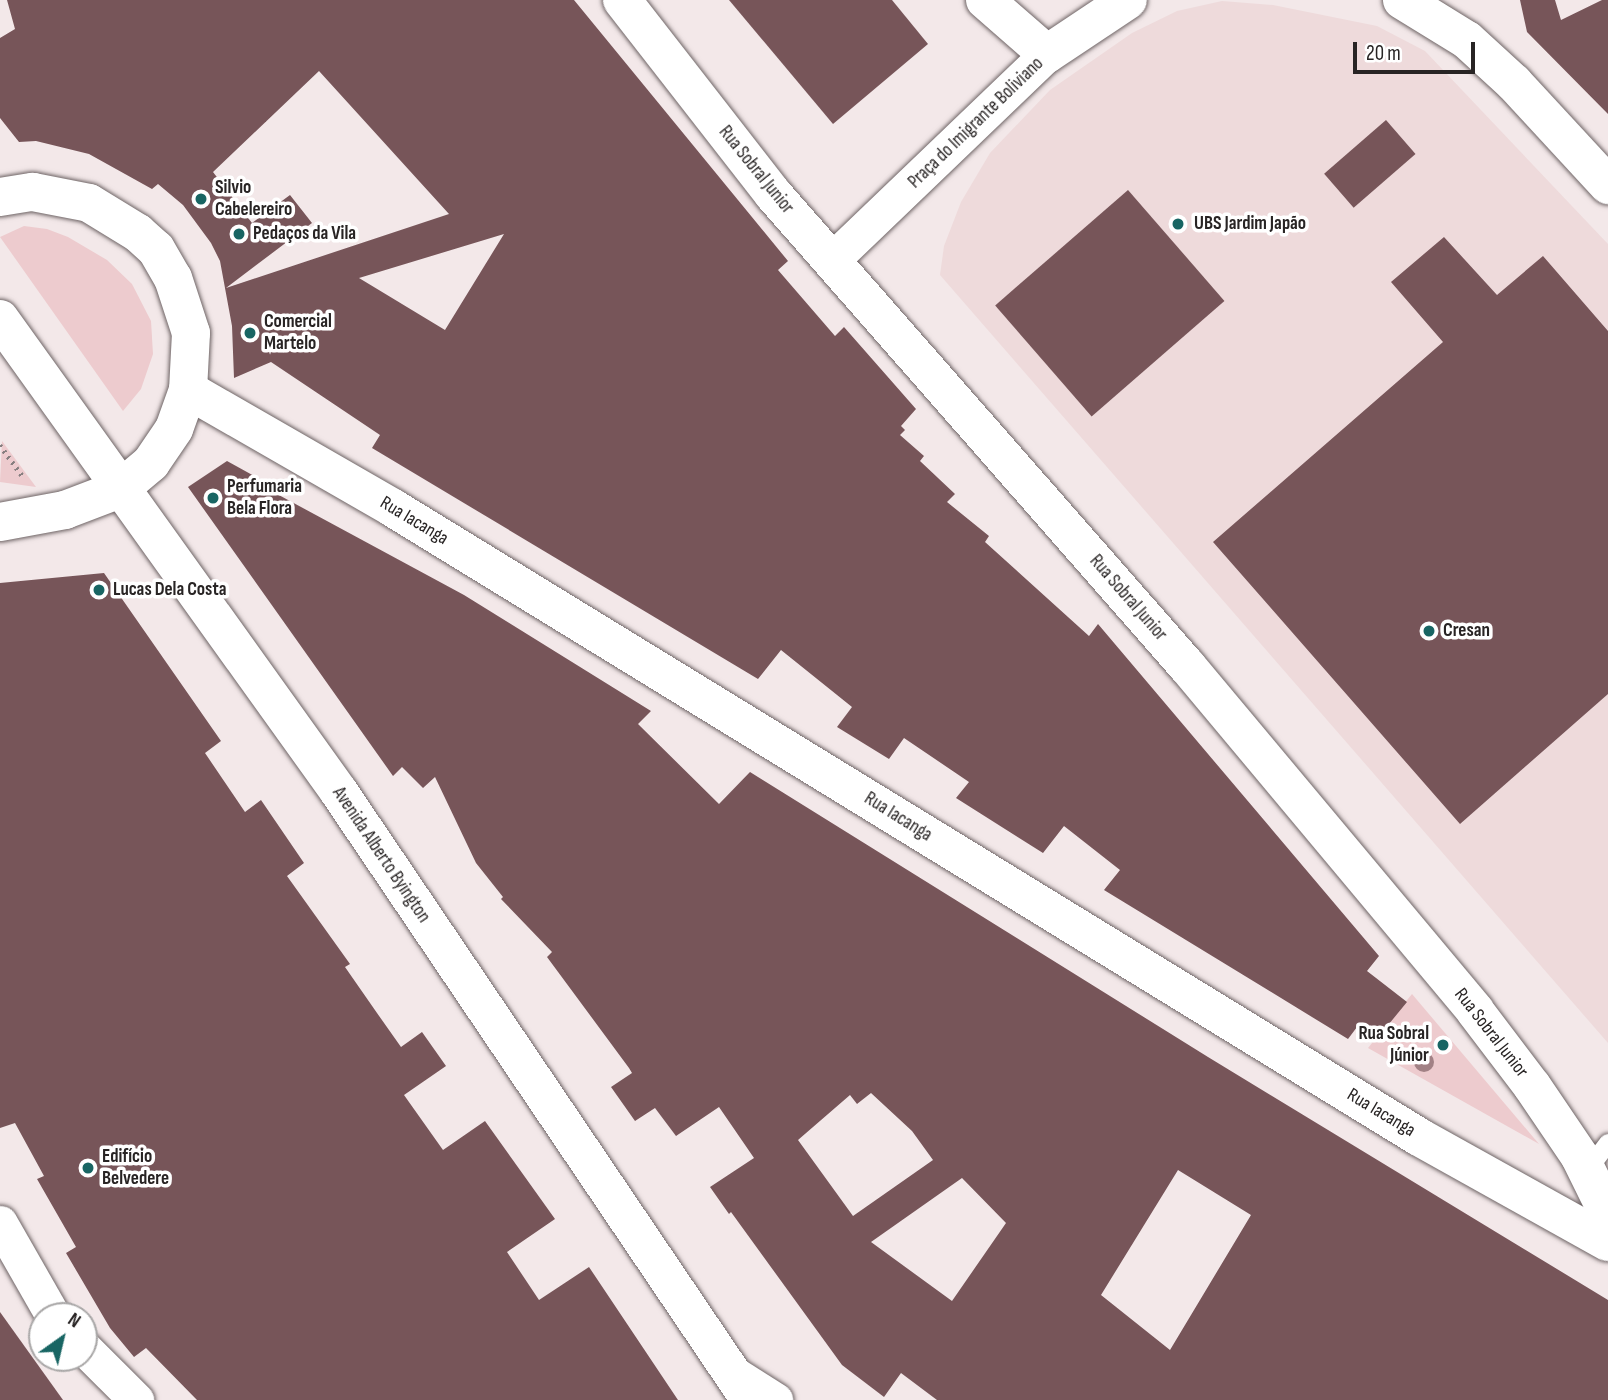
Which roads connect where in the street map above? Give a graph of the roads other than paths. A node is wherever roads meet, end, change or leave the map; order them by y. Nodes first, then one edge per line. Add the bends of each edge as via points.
1 (622, 0) edge
2 (985, 0) edge
3 (1128, 0) edge
4 (1402, 0) edge
5 (1439, 12) edge
6 (1047, 54) junction
7 (1608, 186) edge
8 (0, 197) edge
9 (833, 258) junction
10 (0, 319) edge
11 (188, 390) junction
12 (120, 489) junction
13 (0, 522) edge
14 (1597, 1157) edge
15 (1608, 1214) edge
16 (0, 1223) edge
17 (1608, 1242) edge
18 (45, 1302) edge
19 (98, 1362) edge
20 (742, 1387) edge
21 (136, 1400) edge
22 (775, 1400) edge

1 - 9 street, Rua Sobral Junior via 773,194
2 - 6 street
3 - 6 street, Praça do Imigrante Boliviano
4 - 5 street
5 - 7 street via 1514,83
6 - 9 street, Praça do Imigrante Boliviano
8 - 11 street via 33,192 89,203 156,249 173,278 191,333
9 - 14 street, Rua Sobral Junior via 1186,666 1532,1086
10 - 12 street, Avenida Alberto Byington
11 - 12 street via 174,429 157,455
11 - 17 street, Rua Iacanga via 393,508 1419,1137
12 - 13 street via 65,510
12 - 20 street, Avenida Alberto Byington via 339,792
14 - 15 street, Rua Sobral Junior
16 - 18 street
19 - 21 street
20 - 22 street

